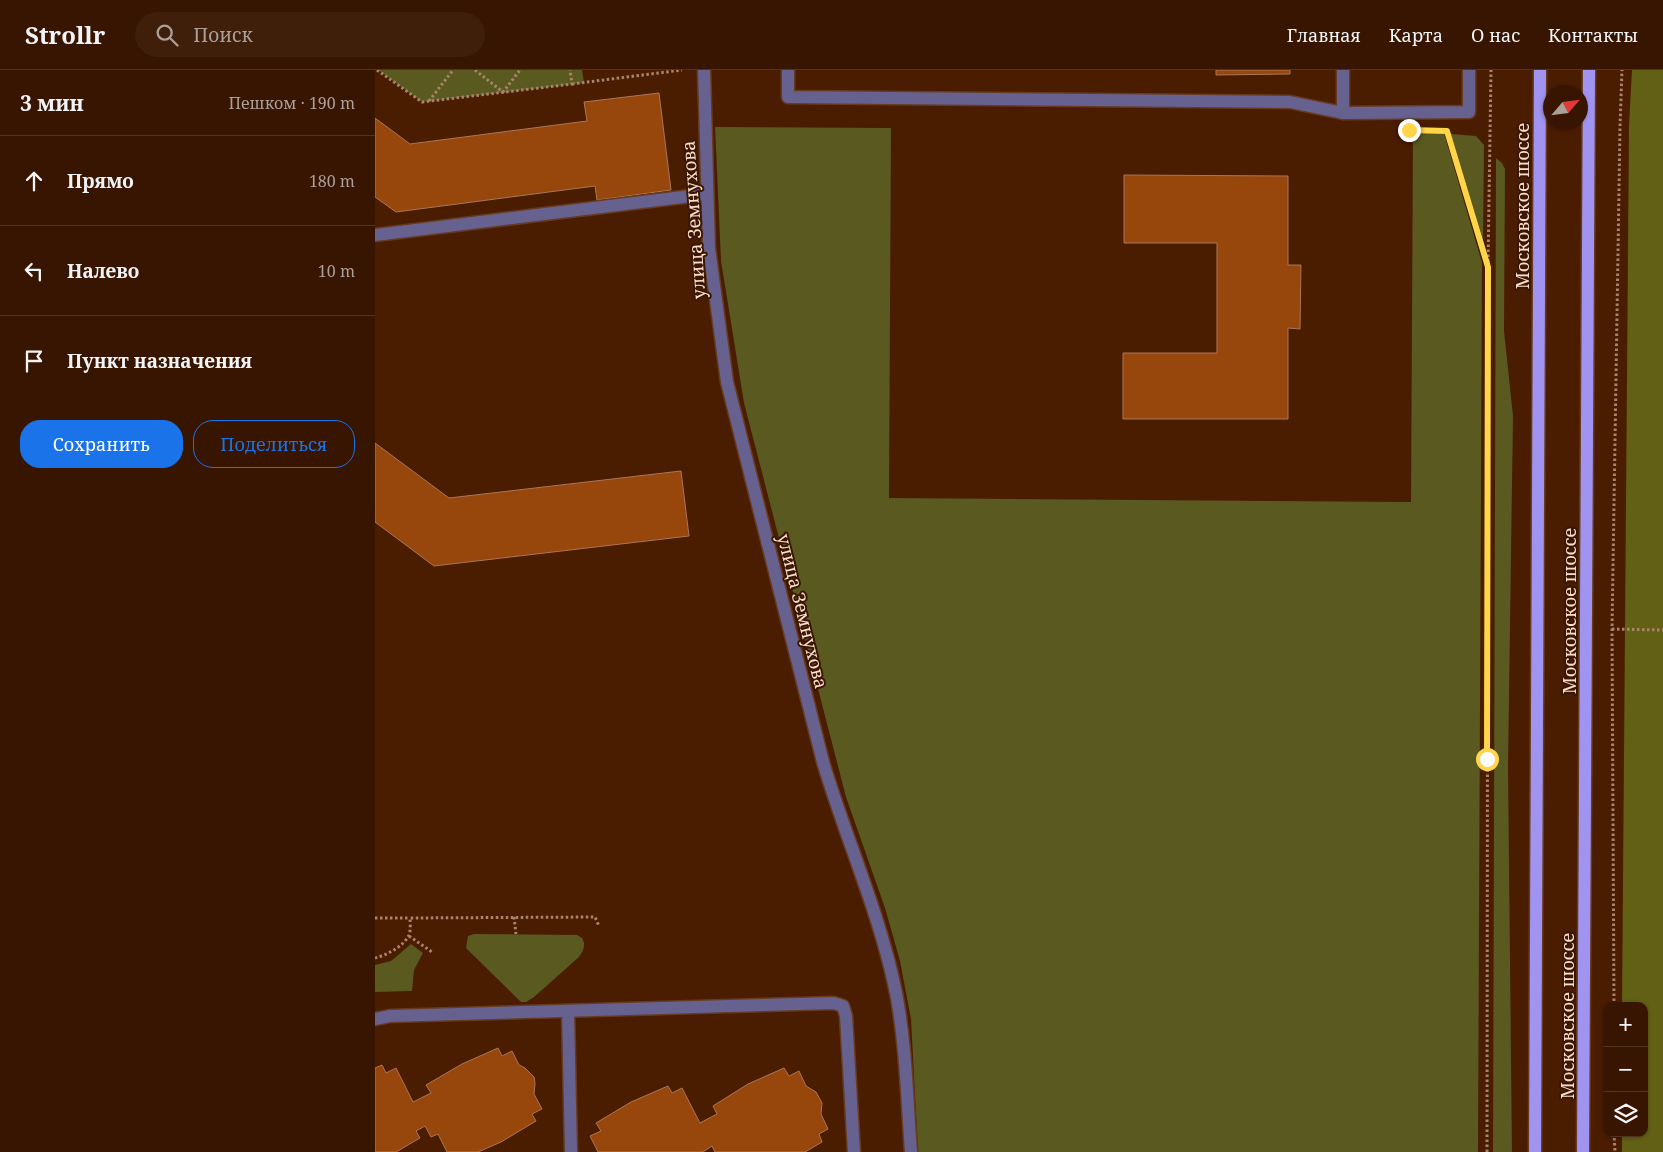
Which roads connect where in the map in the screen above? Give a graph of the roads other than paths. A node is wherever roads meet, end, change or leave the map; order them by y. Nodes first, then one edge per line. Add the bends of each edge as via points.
1 (704, 70) edge
2 (788, 70) edge
3 (1343, 70) edge
4 (1469, 70) edge
5 (1540, 70) edge
6 (1589, 70) edge
7 (1343, 114) junction
8 (707, 194) junction
9 (375, 235) edge
10 (568, 1011) junction
11 (375, 1019) edge
12 (571, 1152) edge
13 (854, 1152) edge
14 (911, 1152) edge
15 (1535, 1152) edge
16 (1583, 1152) edge

1 - 8 street, улица Земнухова
2 - 7 street via 788,97 1290,102
3 - 7 street
4 - 7 street via 1469,112
5 - 15 main road, Московское шоссе
6 - 16 main road, Московское шоссе
8 - 9 street
8 - 14 street, улица Земнухова via 711,272 731,399 823,762 889,964 901,1022
10 - 11 street
10 - 12 street
10 - 13 street via 834,1003 843,1006

